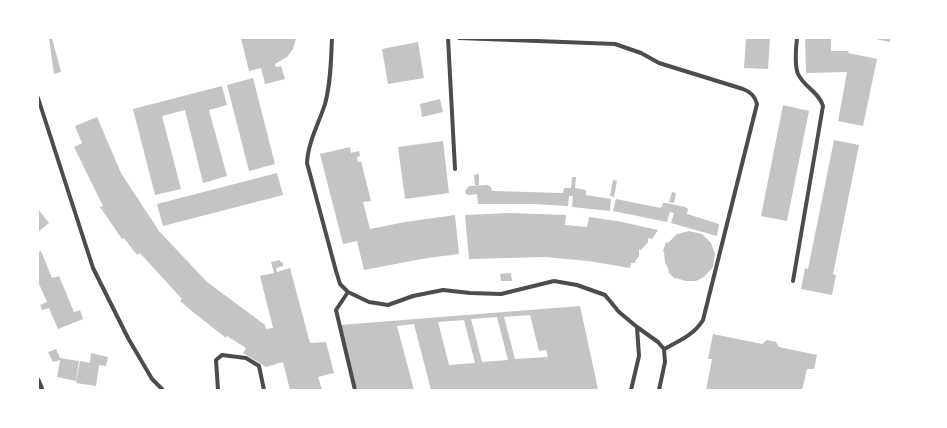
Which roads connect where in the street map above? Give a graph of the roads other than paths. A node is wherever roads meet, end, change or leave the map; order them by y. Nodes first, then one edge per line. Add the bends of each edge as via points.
1 (332, 38) edge
2 (448, 38) edge
3 (460, 38) edge
4 (796, 38) edge
5 (38, 98) edge
6 (455, 169) dead end
7 (793, 282) dead end
8 (348, 292) junction
9 (637, 327) junction
10 (664, 349) junction
11 (38, 380) edge
12 (42, 390) edge
13 (163, 390) edge
14 (218, 390) edge
15 (264, 390) edge
16 (355, 390) edge
17 (631, 390) edge
18 (659, 390) edge

1 - 8 lane via 326,102 307,163 340,284
2 - 6 lane
3 - 10 lane via 615,44 659,63 743,88 756,98 703,320 691,335
4 - 7 lane via 798,74 818,95 823,106
5 - 13 lane via 93,268 128,338 152,379
8 - 9 lane via 369,302 388,305 443,290 501,294 554,280 605,294
8 - 16 lane via 336,310
9 - 10 lane
9 - 17 lane via 639,356
10 - 18 lane via 665,362
11 - 12 street
14 - 15 lane via 216,360 222,355 246,358 259,366

